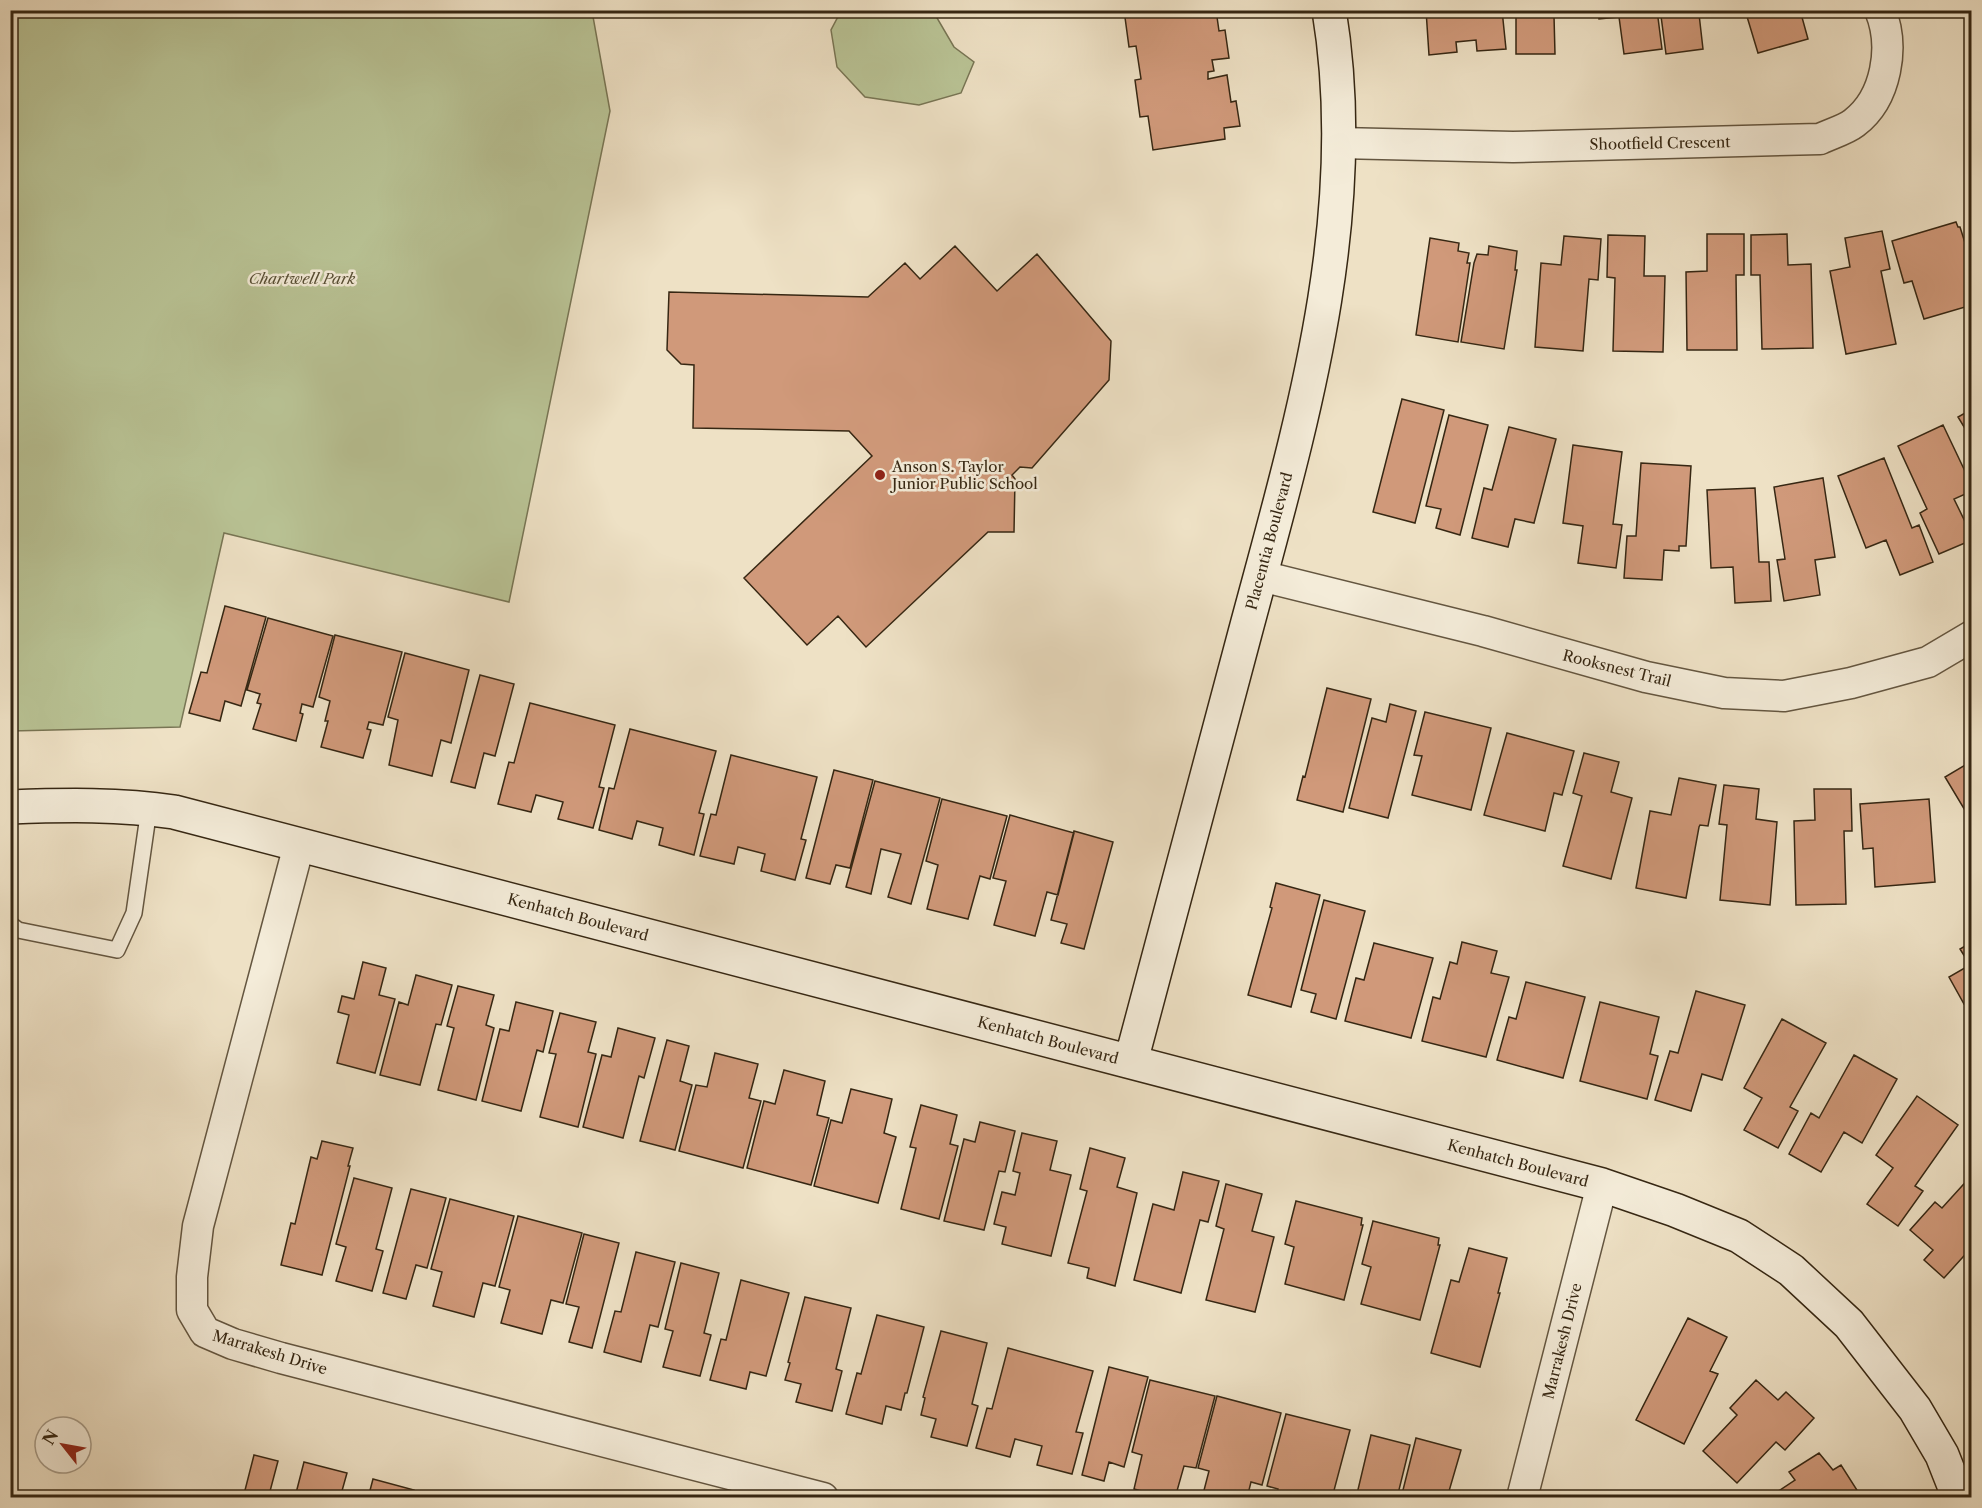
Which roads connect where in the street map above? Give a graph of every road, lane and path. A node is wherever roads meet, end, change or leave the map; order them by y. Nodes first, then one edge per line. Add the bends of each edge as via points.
1 (1329, 10) edge
2 (1880, 10) edge
3 (1340, 143) junction
4 (1261, 576) junction
5 (1971, 636) edge
6 (10, 807) edge
7 (149, 809) junction
8 (299, 845) junction
9 (10, 924) edge
10 (1131, 1062) junction
11 (1602, 1185) junction
12 (823, 1497) edge
13 (1522, 1497) edge
14 (1959, 1497) edge

1 - 3 street, Placentia Boulevard
2 - 3 street, Shootfield Crescent via 1888,64 1874,101 1854,123 1820,139 1513,147
3 - 4 street, Placentia Boulevard via 1336,215 1322,316
4 - 5 street, Rooksnest Trail via 1646,677 1724,693 1784,696 1851,683 1928,662
4 - 10 street, Placentia Boulevard
6 - 7 street, Kenhatch Boulevard
7 - 8 street, Kenhatch Boulevard
7 - 9 lane via 134,913 117,950 18,930
8 - 10 street, Kenhatch Boulevard
8 - 12 street, Marrakesh Drive via 198,1226 192,1310 205,1332 281,1358
10 - 11 street, Kenhatch Boulevard
11 - 13 street, Marrakesh Drive
11 - 14 street, Kenhatch Boulevard via 1740,1236 1791,1270 1849,1324 1915,1409 1942,1455

